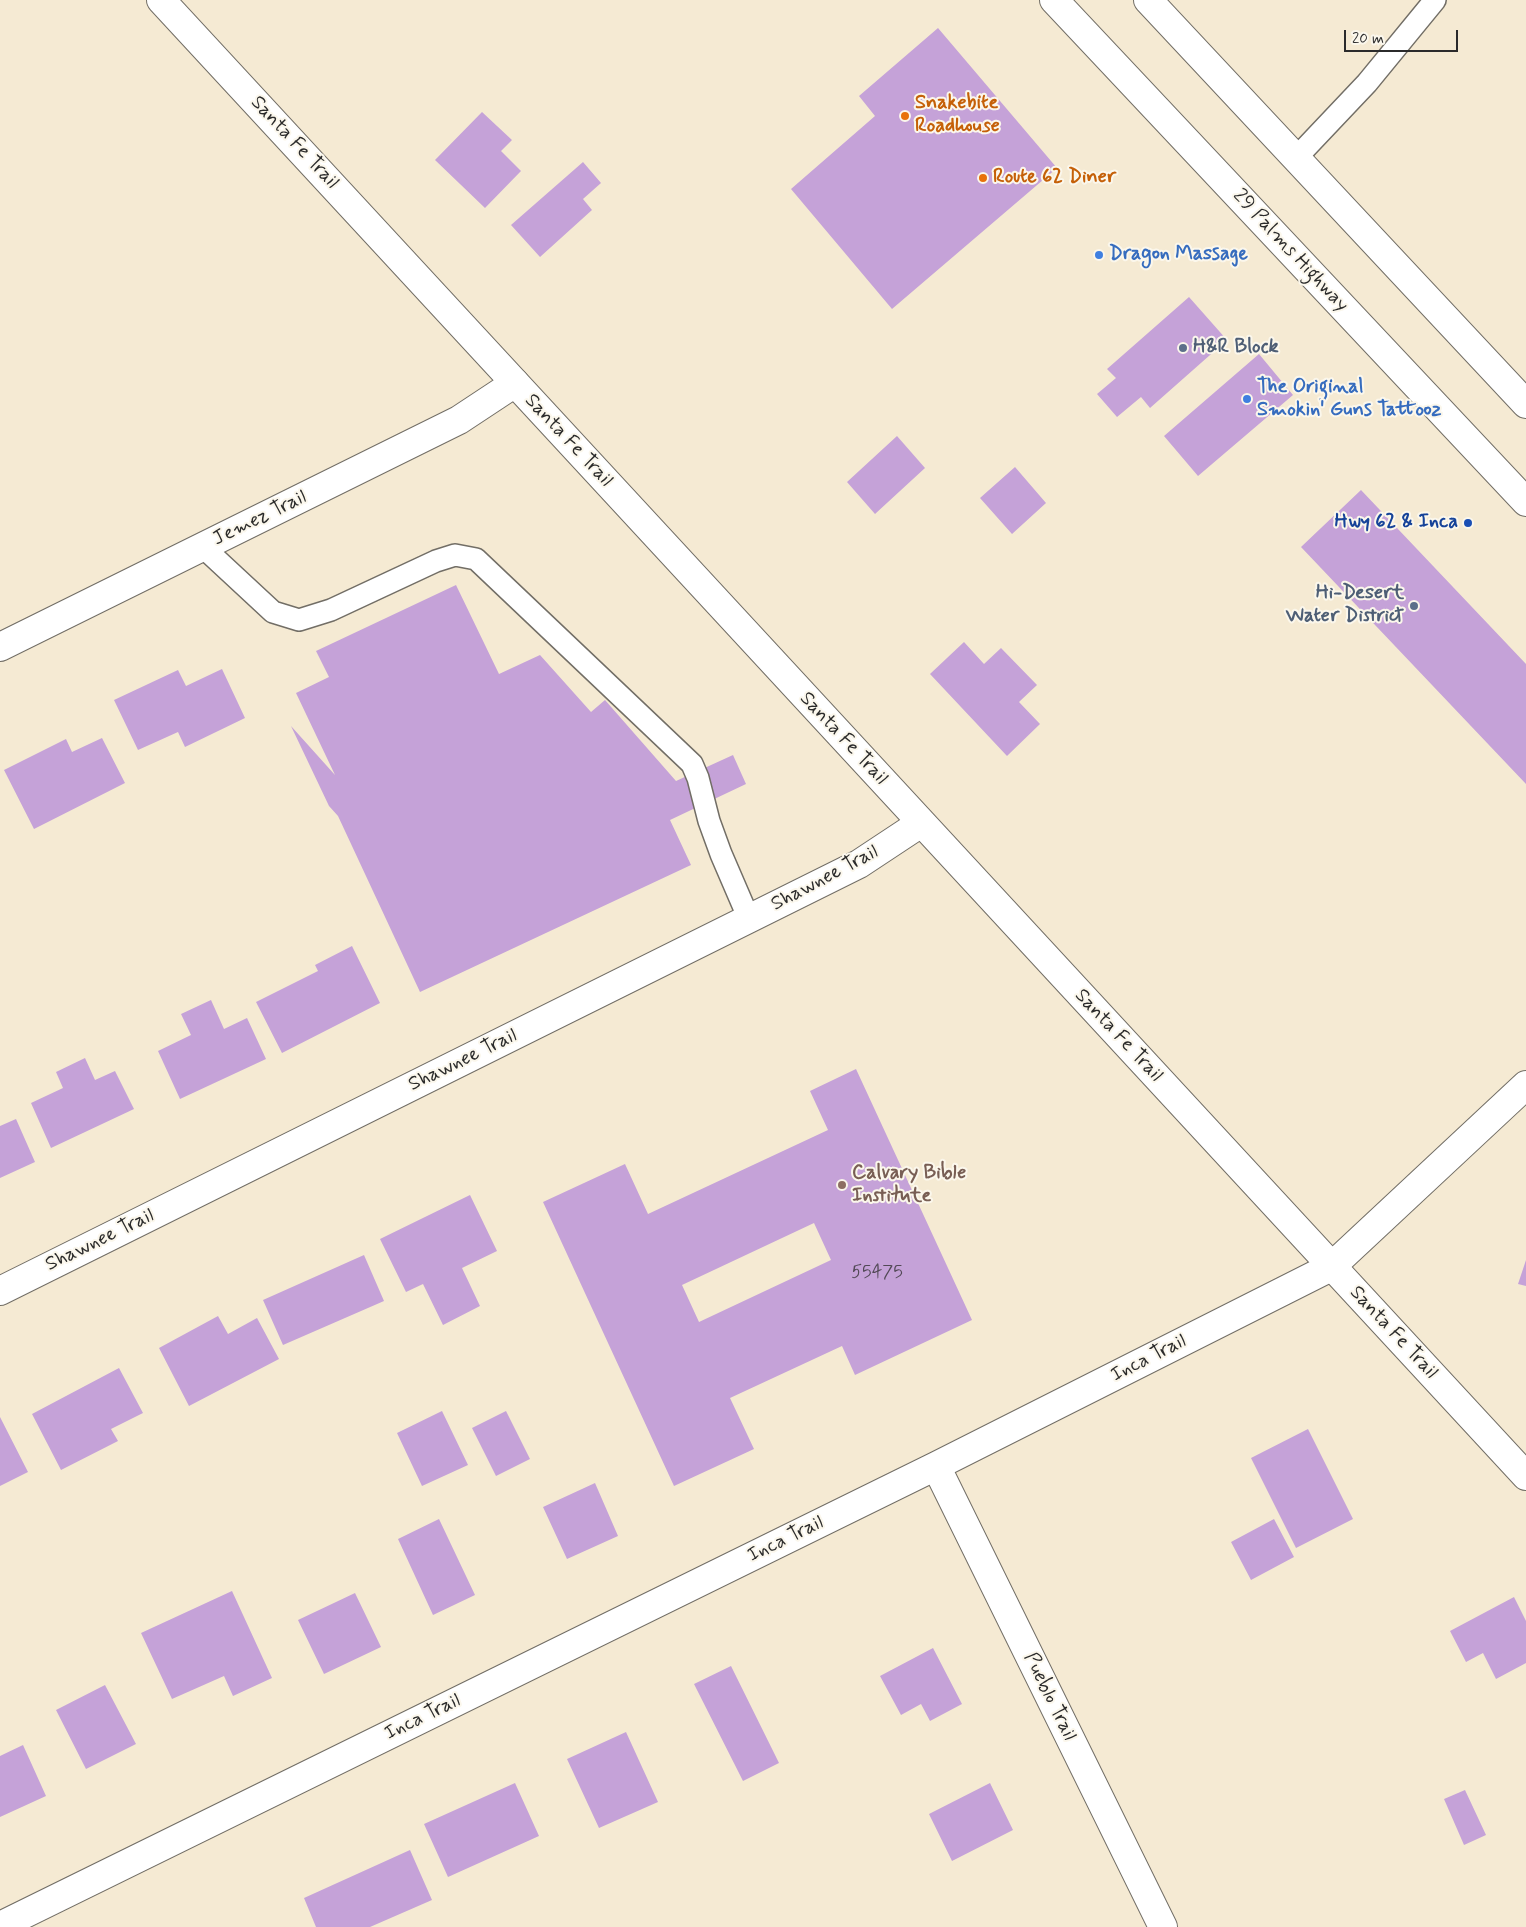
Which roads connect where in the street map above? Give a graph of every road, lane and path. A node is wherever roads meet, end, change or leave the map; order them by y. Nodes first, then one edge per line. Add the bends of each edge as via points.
1 (161, 0) edge
2 (1054, 0) edge
3 (1148, 0) edge
4 (1435, 0) edge
5 (1296, 158) junction
6 (515, 383) junction
7 (1526, 404) edge
8 (1526, 502) edge
9 (203, 547) junction
10 (0, 647) edge
11 (921, 823) junction
12 (749, 919) junction
13 (1526, 1085) edge
14 (1330, 1267) junction
15 (0, 1291) edge
16 (936, 1466) junction
17 (1526, 1476) edge
18 (0, 1926) edge
19 (1163, 1927) edge

1 - 6 street, Santa Fe Trail
2 - 8 street, 29 Palms Highway
3 - 5 street
4 - 5 lane via 1367,84
5 - 7 street
6 - 9 street, Jemez Trail via 459,420
6 - 11 street, Santa Fe Trail
9 - 10 street, Jemez Trail
9 - 12 lane via 273,612 299,620 331,610 436,561 455,555 476,559 692,764 721,854
11 - 12 street, Shawnee Trail via 858,864
11 - 14 street, Santa Fe Trail
12 - 15 street, Shawnee Trail
13 - 14 street, Inca Trail
14 - 16 street, Inca Trail
14 - 17 street, Santa Fe Trail
16 - 18 street, Inca Trail
16 - 19 street, Pueblo Trail

